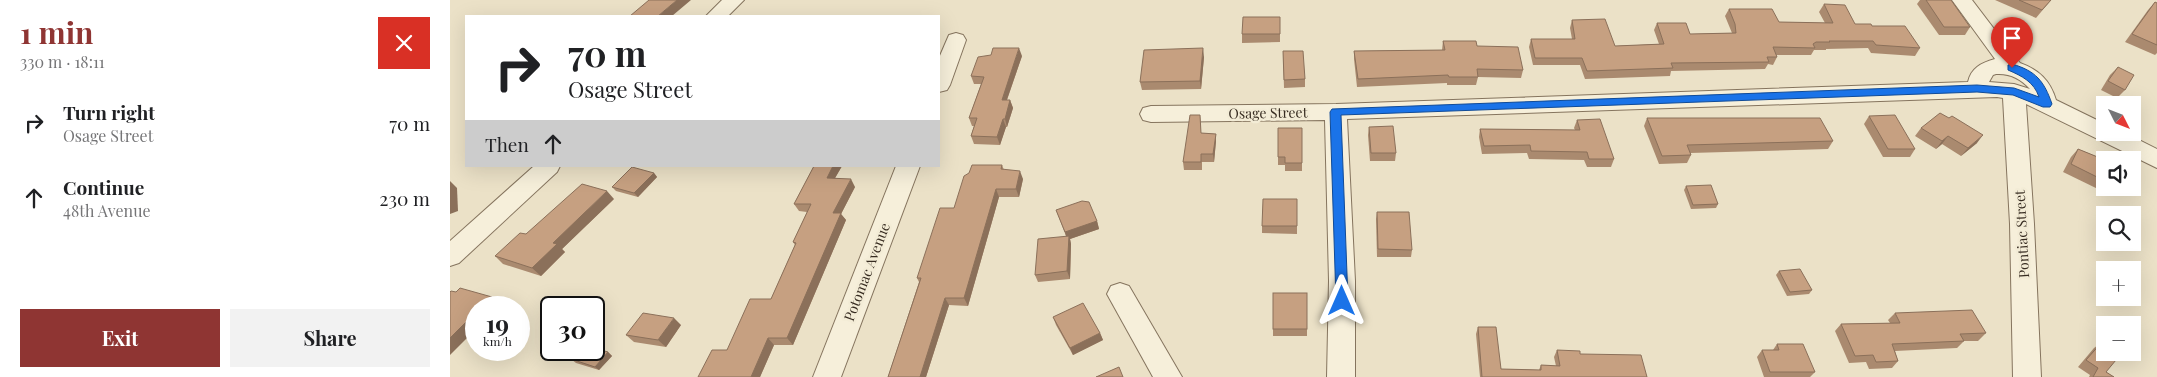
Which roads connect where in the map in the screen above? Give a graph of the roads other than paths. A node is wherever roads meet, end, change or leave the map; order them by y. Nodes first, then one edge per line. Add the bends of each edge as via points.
1 (734, 0) edge
2 (1962, 0) edge
3 (717, 15) edge
4 (956, 40) dead end
5 (2012, 68) junction
6 (940, 82) edge
7 (1977, 88) junction
8 (2014, 92) junction
9 (2046, 104) junction
10 (1336, 112) junction
11 (1151, 114) dead end
12 (2156, 156) edge
13 (548, 167) edge
14 (908, 167) edge
15 (450, 256) edge
16 (1120, 294) dead end
17 (826, 377) edge
18 (1168, 377) edge
19 (1341, 377) edge
20 (2027, 377) edge

1 - 3 street
2 - 5 street
4 - 6 street
5 - 7 street via 1993,67 1983,71
5 - 9 street via 2028,75 2041,87
7 - 8 street, Osage Street
7 - 10 street, Osage Street
8 - 9 street, Osage Street
8 - 20 street, Pontiac Street
9 - 12 street, Osage Street
10 - 11 street, Osage Street
10 - 19 street via 1342,282
13 - 15 street
14 - 17 street, Potomac Avenue
16 - 18 street

